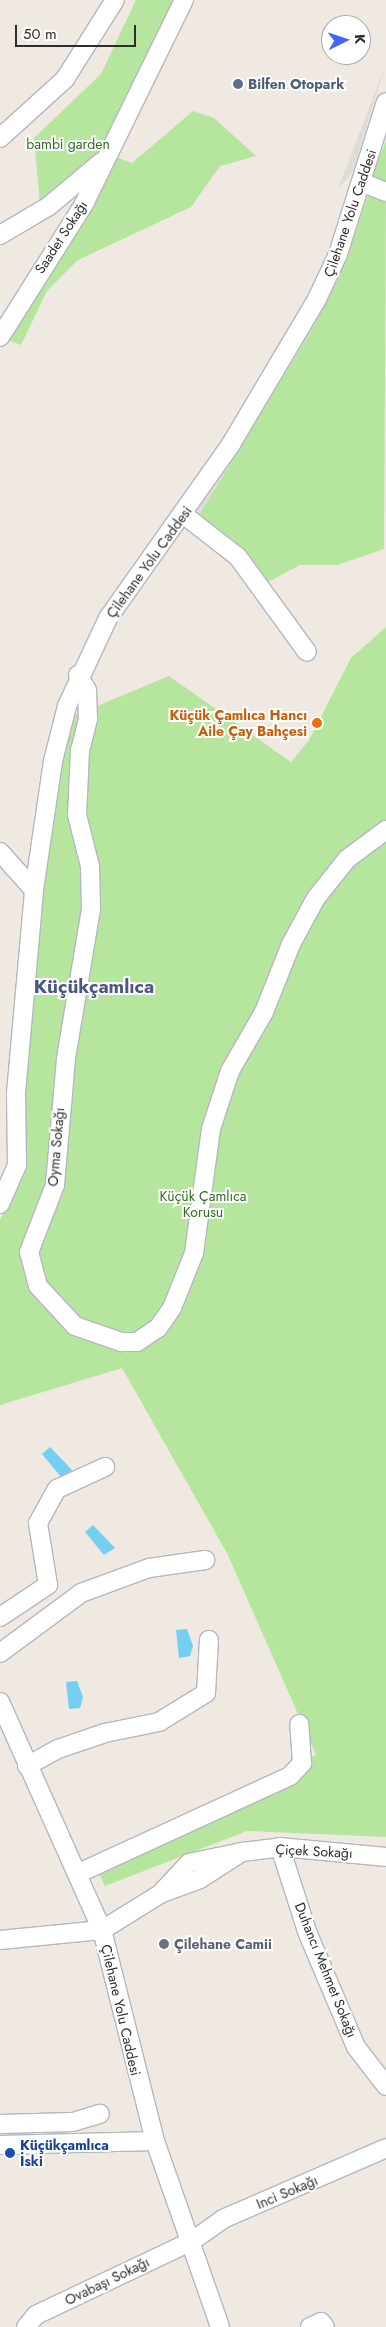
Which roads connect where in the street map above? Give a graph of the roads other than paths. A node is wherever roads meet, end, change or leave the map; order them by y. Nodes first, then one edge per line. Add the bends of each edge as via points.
1 (115, 0) edge
2 (184, 0) edge
3 (386, 102) edge
4 (0, 138) edge
5 (106, 157) junction
6 (361, 182) junction
7 (386, 192) edge
8 (0, 236) edge
9 (0, 337) edge
10 (184, 515) junction
11 (307, 652) dead end
12 (78, 675) junction
13 (67, 706) junction
14 (88, 719) junction
15 (386, 830) edge
16 (0, 852) edge
17 (34, 890) junction
18 (0, 1204) edge
19 (105, 1466) dead end
20 (205, 1560) dead end
21 (0, 1617) edge
22 (209, 1640) dead end
23 (0, 1653) edge
24 (0, 1702) edge
25 (299, 1724) dead end
26 (27, 1766) junction
27 (280, 1847) junction
28 (386, 1857) edge
29 (79, 1873) junction
30 (102, 1930) junction
31 (0, 1940) edge
32 (386, 2086) edge
33 (100, 2114) dead end
34 (0, 2124) edge
35 (154, 2141) junction
36 (0, 2145) edge
37 (386, 2148) edge
38 (192, 2241) junction
39 (26, 2327) edge
40 (220, 2327) edge
41 (310, 2327) edge
42 (325, 2327) edge

1 - 4 street via 66,79
2 - 5 street, Saadet Sokağı
3 - 6 street, Çilehane Yolu Caddesi
5 - 8 street via 49,206
5 - 9 street, Saadet Sokağı via 76,218
6 - 7 street
6 - 10 street, Çilehane Yolu Caddesi via 338,254 317,299
10 - 11 street via 238,557
10 - 12 street, Çilehane Yolu Caddesi via 116,605
12 - 13 street, Çilehane Yolu Caddesi
12 - 14 street, Oyma Sokağı via 87,690
13 - 14 street via 74,699 80,702
13 - 17 street, Çilehane Yolu Caddesi via 53,761
14 - 15 street, Oyma Sokağı via 76,796 90,866 91,909 66,1059 55,1186 28,1252 38,1286 50,1303 65,1319 94,1334 137,1342 158,1328 172,1308 194,1253 211,1129 230,1071 264,1012 291,944 316,898 347,859
16 - 17 street
17 - 18 street, Çilehane Yolu Caddesi via 16,1094 17,1165
19 - 21 street via 57,1489 38,1523 48,1585
20 - 23 street via 149,1568 81,1593
22 - 26 street via 206,1694 159,1722 105,1733 58,1749
24 - 26 street, Çilehane Yolu Caddesi
25 - 29 street via 302,1763 290,1776
26 - 29 street, Çilehane Yolu Caddesi
27 - 28 street, Çiçek Sokağı
27 - 30 street, Çiçek Sokağı via 189,1863 162,1893
27 - 32 street, Duhancı Mehmet Sokağı via 308,1934 356,2047
29 - 30 street, Çilehane Yolu Caddesi
30 - 31 street
30 - 35 street, Çilehane Yolu Caddesi
33 - 34 street via 73,2122
35 - 36 street
35 - 38 street, Çilehane Yolu Caddesi
37 - 38 street, Inci Sokağı via 224,2219
38 - 39 street, Ovabaşı Sokağı via 36,2315
38 - 40 street, Çilehane Yolu Caddesi
41 - 42 street via 322,2322

